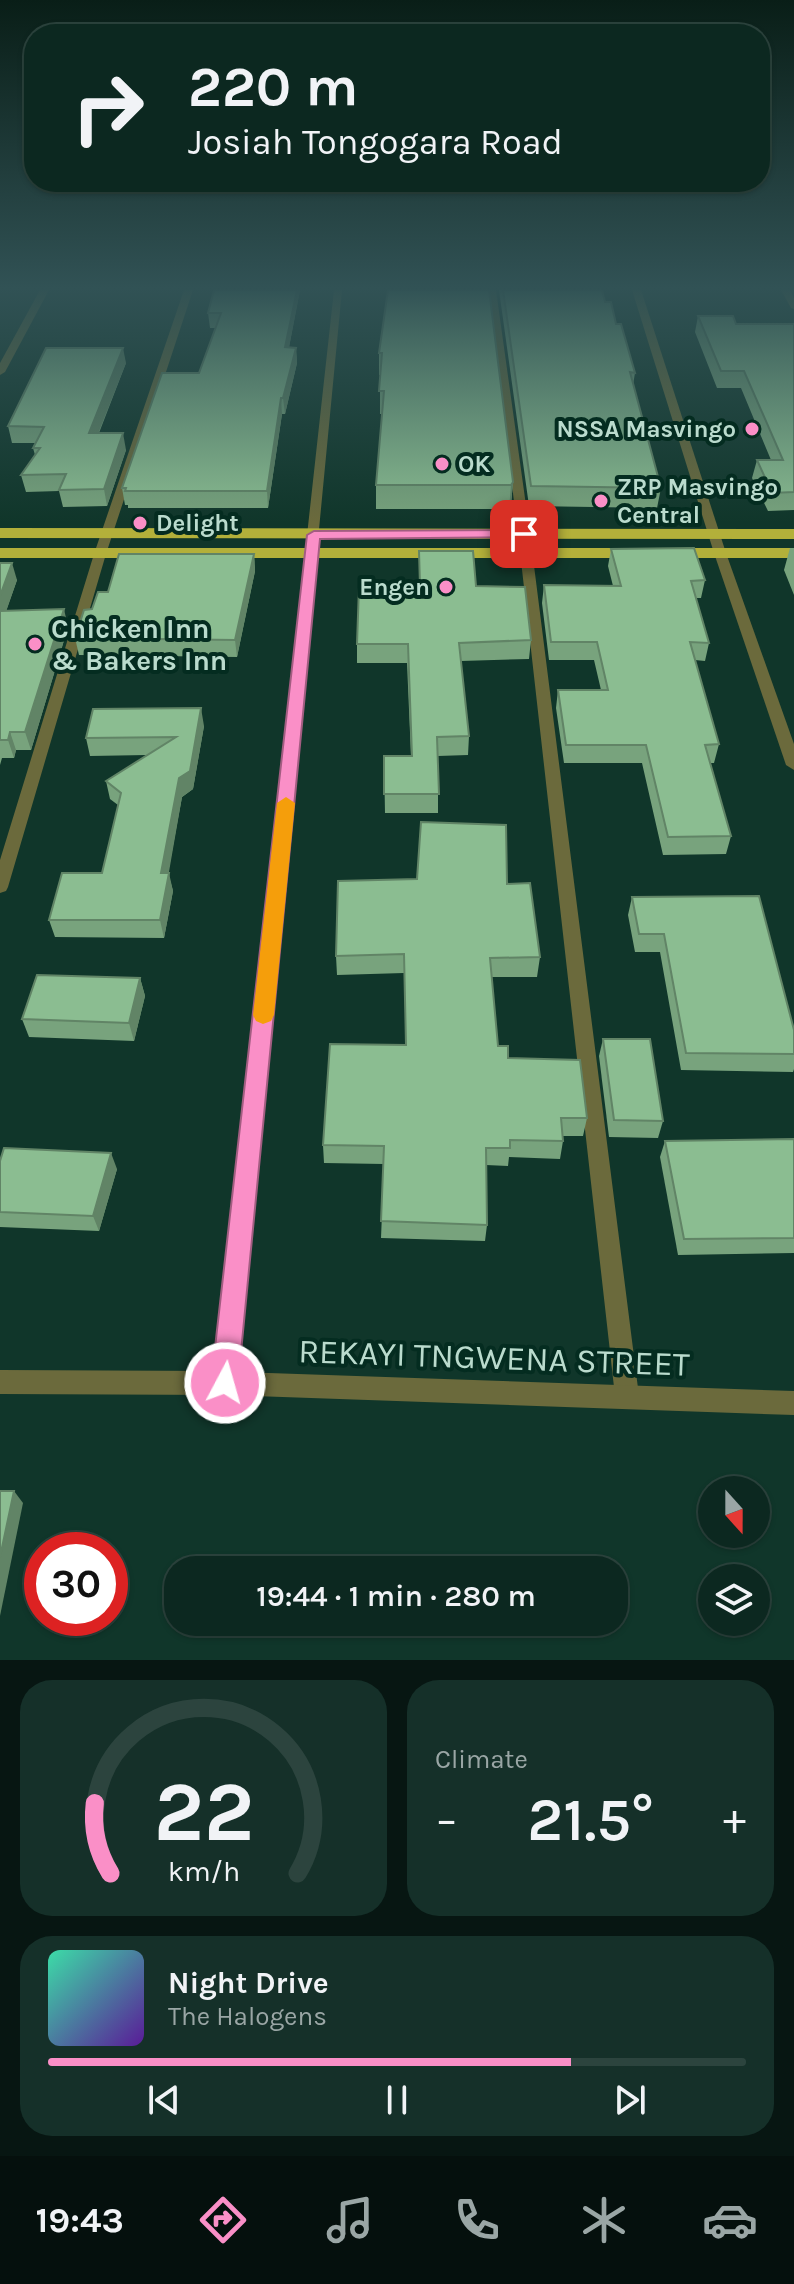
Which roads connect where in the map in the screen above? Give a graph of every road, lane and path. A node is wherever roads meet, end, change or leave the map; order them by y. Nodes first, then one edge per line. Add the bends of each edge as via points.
1 (163, 367) edge
2 (330, 367) edge
3 (502, 367) edge
4 (661, 367) edge
5 (0, 533) edge
6 (524, 534) junction
7 (714, 534) junction
8 (794, 534) edge
9 (313, 544) junction
10 (0, 553) edge
11 (527, 553) junction
12 (720, 553) junction
13 (794, 553) edge
14 (100, 554) junction
15 (794, 765) edge
16 (0, 887) edge
17 (0, 1382) edge
18 (225, 1383) junction
19 (627, 1396) junction
20 (794, 1403) edge

1 - 14 street
2 - 9 street
3 - 6 street
4 - 7 street
5 - 9 highway
6 - 7 highway
6 - 9 highway
6 - 11 street
7 - 8 highway
7 - 12 street
9 - 11 highway
9 - 14 highway
9 - 18 street
10 - 14 highway
11 - 12 highway
11 - 19 street
12 - 13 highway
12 - 15 street
14 - 16 street
17 - 18 street, REKAYI TNGWENA STREET
18 - 19 street, REKAYI TNGWENA STREET
19 - 20 street, REKAYI TNGWENA STREET

